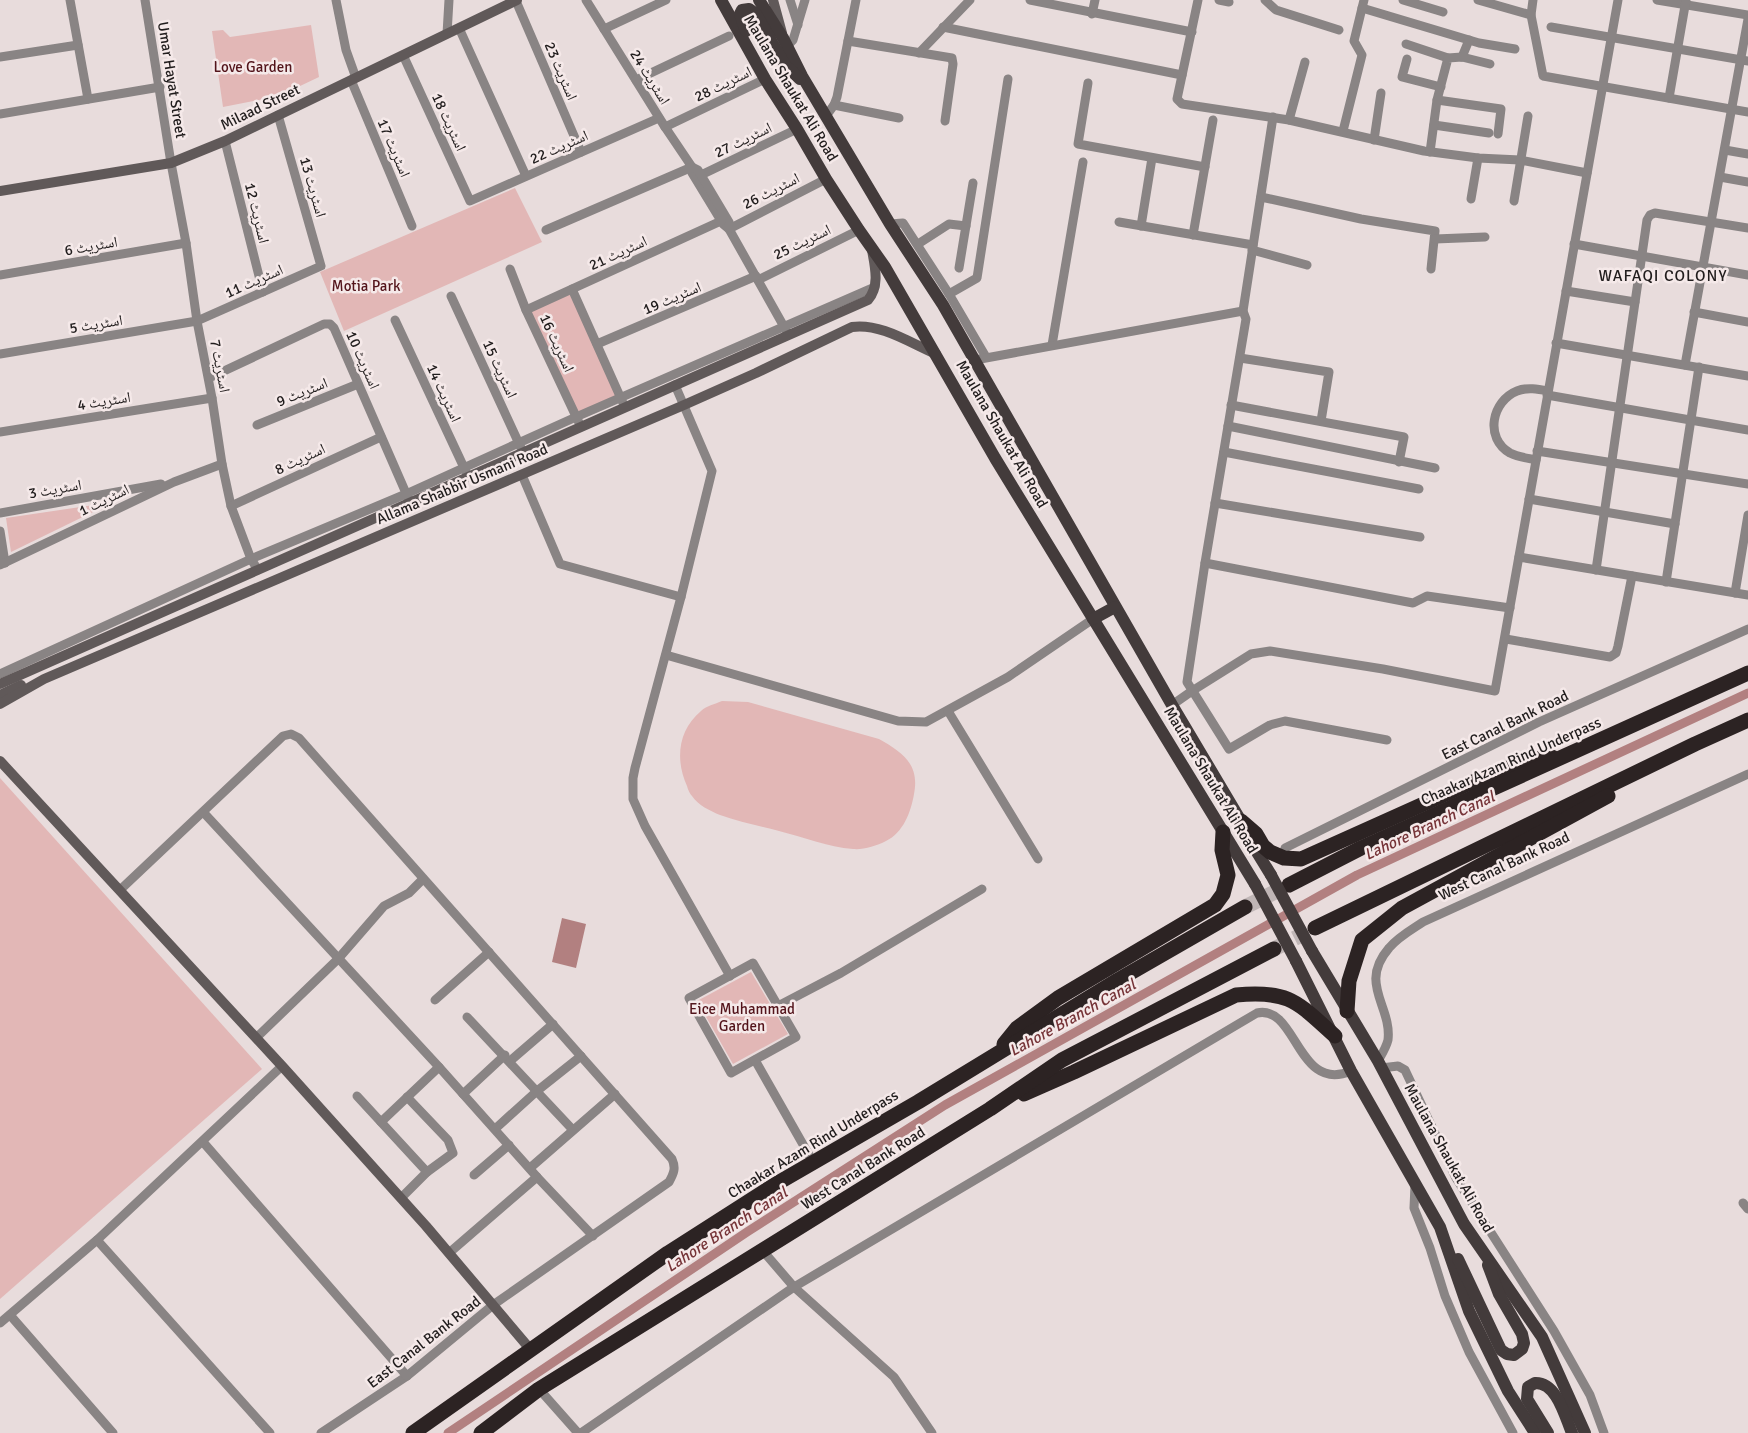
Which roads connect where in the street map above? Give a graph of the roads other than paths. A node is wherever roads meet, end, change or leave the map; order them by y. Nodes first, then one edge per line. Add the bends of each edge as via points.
1 (70, 0) edge
2 (146, 0) edge
3 (336, 0) edge
4 (449, 0) edge
5 (516, 0) edge
6 (586, 0) edge
7 (666, 0) edge
8 (721, 0) edge
9 (759, 0) edge
10 (774, 0) edge
11 (790, 0) edge
12 (805, 0) edge
13 (856, 0) edge
14 (970, 0) edge
15 (1030, 0) edge
16 (1095, 0) edge
17 (1198, 0) edge
18 (1219, 0) edge
19 (1265, 0) edge
20 (1403, 0) edge
21 (1478, 0) edge
22 (1533, 0) edge
23 (1618, 0) edge
24 (1657, 0) edge
25 (1230, 2) dead end
26 (1685, 2) edge
27 (1363, 4) edge
28 (1443, 12) dead end
29 (1092, 14) junction
30 (1531, 15) junction
31 (1748, 15) edge
32 (1748, 19) edge
33 (798, 25) junction
34 (943, 27) junction
35 (1551, 27) dead end
36 (459, 28) junction
37 (604, 29) junction
38 (1339, 30) dead end
39 (1192, 32) junction
40 (446, 34) junction
41 (730, 36) dead end
42 (1610, 37) junction
43 (1470, 40) junction
44 (848, 41) junction
45 (785, 42) junction
46 (1406, 44) dead end
47 (78, 45) junction
48 (1515, 49) dead end
49 (1677, 49) junction
50 (919, 53) junction
51 (403, 55) junction
52 (0, 57) edge
53 (1407, 58) dead end
54 (1448, 58) junction
55 (1462, 58) junction
56 (1744, 60) edge
57 (1305, 62) dead end
58 (1490, 64) dead end
59 (762, 73) junction
60 (1182, 75) junction
61 (353, 79) junction
62 (1008, 79) dead end
63 (636, 80) junction
64 (1088, 83) dead end
65 (1602, 86) junction
66 (160, 87) junction
67 (809, 88) junction
68 (1440, 88) junction
69 (1381, 93) dead end
70 (1669, 98) junction
71 (88, 99) junction
72 (1438, 100) junction
73 (834, 105) junction
74 (1732, 109) junction
75 (1748, 112) edge
76 (0, 114) edge
77 (278, 116) junction
78 (826, 116) junction
79 (1528, 116) dead end
80 (1273, 117) junction
81 (659, 118) junction
82 (899, 118) dead end
83 (1213, 120) dead end
84 (1289, 120) junction
85 (945, 121) dead end
86 (1434, 125) junction
87 (665, 128) junction
88 (797, 129) junction
89 (1343, 131) junction
90 (1374, 140) junction
91 (225, 141) junction
92 (1724, 150) junction
93 (580, 152) junction
94 (1430, 152) junction
95 (1748, 154) edge
96 (1152, 158) junction
97 (1478, 158) junction
98 (1520, 160) junction
99 (1084, 162) dead end
100 (171, 163) junction
101 (692, 167) junction
102 (1205, 167) junction
103 (1587, 173) junction
104 (701, 175) junction
105 (526, 176) junction
106 (1720, 177) junction
107 (826, 178) junction
108 (1748, 182) edge
109 (973, 183) dead end
110 (0, 191) edge
111 (1261, 197) junction
112 (1471, 199) dead end
113 (470, 201) joint
114 (1514, 201) dead end
115 (721, 221) junction
116 (1119, 222) dead end
117 (1711, 222) junction
118 (890, 224) junction
119 (412, 226) dead end
120 (966, 226) junction
121 (1142, 226) junction
122 (1748, 228) edge
123 (729, 229) junction
124 (546, 230) dead end
125 (859, 230) junction
126 (1193, 235) junction
127 (1485, 237) dead end
128 (1434, 239) junction
129 (186, 243) junction
130 (918, 244) junction
131 (1574, 244) junction
132 (1253, 248) junction
133 (872, 250) junction
134 (1640, 256) junction
135 (1307, 265) dead end
136 (321, 266) joint
137 (959, 268) dead end
138 (1702, 268) junction
139 (510, 269) dead end
140 (1432, 269) dead end
141 (0, 275) edge
142 (1748, 275) edge
143 (757, 278) junction
144 (572, 290) junction
145 (1566, 291) junction
146 (262, 292) junction
147 (949, 294) junction
148 (452, 296) dead end
149 (1635, 302) junction
150 (526, 310) junction
151 (1243, 311) junction
152 (1694, 312) junction
153 (396, 320) dead end
154 (197, 321) junction
155 (1748, 322) edge
156 (786, 331) junction
157 (1556, 343) junction
158 (597, 344) junction
159 (1052, 345) junction
160 (0, 354) edge
161 (937, 354) junction
162 (1628, 355) junction
163 (981, 358) junction
164 (1240, 358) junction
165 (1685, 365) junction
166 (1699, 368) junction
167 (1748, 376) edge
168 (209, 378) junction
169 (358, 384) junction
170 (675, 386) junction
171 (1547, 393) junction
172 (212, 398) junction
173 (623, 403) junction
174 (1231, 404) junction
175 (684, 405) junction
176 (1620, 406) junction
177 (576, 417) junction
178 (1691, 420) junction
179 (1321, 421) junction
180 (257, 425) dead end
181 (1228, 426) junction
182 (581, 427) junction
183 (1748, 430) edge
184 (0, 432) edge
185 (381, 437) junction
186 (521, 448) junction
187 (1537, 451) junction
188 (1224, 452) junction
189 (1536, 460) junction
190 (1399, 462) junction
191 (1611, 463) junction
192 (222, 464) junction
193 (1435, 468) dead end
194 (466, 473) junction
195 (522, 474) junction
196 (1683, 474) junction
197 (174, 482) junction
198 (1748, 484) edge
199 (1419, 490) dead end
200 (408, 498) junction
201 (1529, 499) junction
202 (1215, 503) junction
203 (231, 506) junction
204 (1604, 512) junction
205 (0, 513) edge
206 (1748, 515) edge
207 (1675, 524) junction
208 (0, 531) edge
209 (1420, 538) dead end
210 (1519, 558) junction
211 (252, 559) junction
212 (1205, 563) junction
213 (3, 564) edge
214 (258, 570) junction
215 (1596, 570) junction
216 (1632, 576) junction
217 (1666, 582) junction
218 (1735, 593) junction
219 (1748, 595) edge
220 (681, 597) junction
221 (1115, 607) junction
222 (1510, 608) junction
223 (1093, 619) junction
224 (1748, 629) edge
225 (1506, 638) junction
226 (666, 655) junction
227 (1748, 673) edge
228 (0, 674) edge
229 (44, 679) junction
230 (0, 684) edge
231 (1192, 690) junction
232 (0, 694) edge
233 (0, 704) edge
234 (1172, 705) junction
235 (948, 711) junction
236 (1748, 720) edge
237 (1387, 740) dead end
238 (1695, 744) junction
239 (1568, 755) junction
240 (0, 761) edge
241 (1748, 774) edge
242 (204, 813) junction
243 (1241, 821) junction
244 (1223, 832) junction
245 (1284, 858) junction
246 (1038, 859) dead end
247 (423, 879) junction
248 (1290, 885) tunnel mouth
249 (982, 889) dead end
250 (120, 890) junction
251 (1245, 907) tunnel mouth
252 (1315, 928) tunnel mouth
253 (1274, 949) tunnel mouth
254 (488, 952) junction
255 (338, 958) junction
256 (730, 976) junction
257 (435, 1000) dead end
258 (778, 1006) junction
259 (1347, 1011) junction
260 (467, 1017) dead end
261 (553, 1024) junction
262 (1335, 1036) junction
263 (256, 1038) junction
264 (995, 1054) junction
265 (581, 1056) junction
266 (507, 1058) junction
267 (755, 1060) junction
268 (1379, 1064) junction
269 (282, 1066) junction
270 (439, 1066) junction
271 (1351, 1070) junction
272 (537, 1091) junction
273 (463, 1094) junction
274 (615, 1094) junction
275 (357, 1096) dead end
276 (407, 1097) junction
277 (990, 1109) junction
278 (381, 1122) junction
279 (495, 1129) junction
280 (574, 1130) junction
281 (203, 1142) junction
282 (509, 1146) junction
283 (813, 1162) junction
284 (530, 1168) junction
285 (427, 1172) junction
286 (474, 1175) dead end
287 (537, 1177) junction
288 (1415, 1185) junction
289 (400, 1198) junction
290 (1443, 1234) junction
291 (593, 1236) junction
292 (97, 1240) junction
293 (763, 1251) junction
294 (449, 1253) junction
295 (1485, 1255) junction
296 (794, 1286) junction
297 (493, 1305) junction
298 (10, 1315) junction
299 (0, 1322) edge
300 (530, 1349) junction
301 (407, 1376) junction
302 (539, 1389) junction
303 (113, 1433) edge
304 (270, 1433) edge
305 (321, 1433) edge
306 (413, 1433) edge
307 (480, 1433) edge
308 (580, 1433) edge
309 (932, 1433) edge
310 (1514, 1433) edge
311 (1535, 1433) edge
312 (1548, 1433) edge
313 (1572, 1433) edge
314 (1585, 1433) edge
315 (1604, 1433) edge

1 - 47 street
2 - 66 street, Umar Hayat Street
3 - 61 street, اسٹریٹ 17
4 - 40 street
5 - 36 main road, Milaad Street
5 - 93 street, اسٹریٹ 23
6 - 37 street, اسٹریٹ 24
7 - 37 street
8 - 59 main road, Maulana Shaukat Ali Road
9 - 45 main road, Maulana Shaukat Ali Road
10 - 45 main road
11 - 33 street
12 - 33 street
13 - 44 street
14 - 34 street
15 - 29 street
16 - 29 street
17 - 39 street
18 - 25 street
19 - 38 street via 1276,10
20 - 28 street
21 - 30 street
22 - 30 street
23 - 42 street
24 - 26 street
26 - 31 street
26 - 49 street
27 - 43 street
27 - 89 street via 1354,41 1362,55
29 - 39 street
30 - 65 street via 1543,76
32 - 56 street
33 - 45 street via 793,40
34 - 50 street
34 - 60 street
35 - 42 street
36 - 40 main road, Milaad Street
36 - 105 street
37 - 63 street, اسٹریٹ 24
39 - 60 street
40 - 51 main road, Milaad Street
41 - 63 street
42 - 49 street
42 - 65 street
43 - 48 street
43 - 55 street
44 - 50 street
44 - 73 street
45 - 67 main road, Maulana Shaukat Ali Road
46 - 54 street
47 - 52 street
47 - 71 street
49 - 56 street
49 - 70 street
50 - 85 street via 952,58
51 - 61 main road, Milaad Street
51 - 113 street, اسٹریٹ 18
53 - 68 street via 1402,76
54 - 55 street
54 - 68 street
55 - 58 street
56 - 74 street
57 - 84 street
59 - 67 main road via 760,60 740,16 745,9 756,14 785,65
59 - 87 street, اسٹریٹ 28
59 - 88 main road, Maulana Shaukat Ali Road
60 - 80 street via 1176,99 1182,104
61 - 77 main road, Milaad Street
61 - 119 street, اسٹریٹ 17
62 - 147 street via 977,278
63 - 81 street, اسٹریٹ 24
64 - 96 street via 1078,144
65 - 70 street
65 - 103 street
66 - 71 street
66 - 100 street, Umar Hayat Street
67 - 78 main road, Maulana Shaukat Ali Road
68 - 72 street
69 - 90 street
70 - 74 street
71 - 76 street
72 - 86 street
72 - 86 street via 1501,109 1493,134
73 - 78 street
73 - 82 street
74 - 75 street
74 - 92 street
77 - 91 main road, Milaad Street
77 - 136 street, اسٹریٹ 13
78 - 118 main road, Maulana Shaukat Ali Road
79 - 98 street
80 - 84 street
80 - 111 street
81 - 87 street, اسٹریٹ 24
81 - 93 street, اسٹریٹ 22
83 - 102 street
84 - 89 street
86 - 94 street
87 - 101 street, اسٹریٹ 24
88 - 104 street, اسٹریٹ 27
88 - 107 main road, Maulana Shaukat Ali Road
89 - 90 street
90 - 94 street
91 - 100 main road, Milaad Street
91 - 146 street, اسٹریٹ 12
92 - 95 street
92 - 106 street
93 - 105 street, اسٹریٹ 22
94 - 97 street
96 - 102 street
96 - 121 street
97 - 98 street
97 - 112 street
98 - 103 street
98 - 114 street
99 - 159 street
100 - 110 main road, Milaad Street
100 - 129 street, اسٹریٹ 7
101 - 104 street, اسٹریٹ 24
101 - 115 street, اسٹریٹ 24 via 692,174
101 - 124 street
102 - 126 street
103 - 131 street
104 - 123 street, اسٹریٹ 24 via 729,222
105 - 113 street, اسٹریٹ 22
106 - 108 street
106 - 117 street
107 - 123 street, اسٹریٹ 26
107 - 125 main road, Maulana Shaukat Ali Road
109 - 120 street
111 - 128 street via 1435,231
111 - 132 street
115 - 123 street, اسٹریٹ 24
115 - 144 street, اسٹریٹ 21
116 - 121 street
117 - 122 street
117 - 134 street via 1655,213 1650,215
117 - 138 street
118 - 130 street via 903,223
118 - 163 main road, Maulana Shaukat Ali Road
120 - 130 street via 949,224
120 - 137 street
121 - 126 street
123 - 143 street, اسٹریٹ 24
125 - 133 main road, Maulana Shaukat Ali Road
125 - 143 street, اسٹریٹ 25
126 - 132 street
127 - 128 street
128 - 140 street
129 - 141 street, اسٹریٹ 6
129 - 154 street, اسٹریٹ 7
130 - 147 street
131 - 134 street
131 - 145 street
132 - 135 street
132 - 151 street
133 - 156 main road, Allama Shabbir Usmani Road via 876,276 875,287 868,300
133 - 161 main road, Maulana Shaukat Ali Road
134 - 138 street
134 - 149 street
136 - 146 street, اسٹریٹ 11
138 - 142 street
138 - 152 street
139 - 150 street, اسٹریٹ 16
143 - 156 street, اسٹریٹ 24
143 - 158 street, اسٹریٹ 19
144 - 150 street, اسٹریٹ 21
144 - 158 street
145 - 149 street
145 - 157 street
146 - 154 street, اسٹریٹ 11
147 - 163 street
148 - 186 street, اسٹریٹ 15
149 - 162 street
150 - 177 street, اسٹریٹ 16
151 - 159 street
151 - 164 street via 1246,319
152 - 155 street
152 - 165 street
153 - 194 street, اسٹریٹ 14
154 - 160 street, اسٹریٹ 5
154 - 168 street, اسٹریٹ 7
156 - 170 main road, Allama Shabbir Usmani Road
156 - 173 street
157 - 162 street
157 - 171 street
158 - 173 street
159 - 163 street
161 - 175 main road, Allama Shabbir Usmani Road via 882,331 866,326 852,327
161 - 223 main road, Maulana Shaukat Ali Road via 995,458
162 - 165 street
162 - 176 street
163 - 221 main road, Maulana Shaukat Ali Road
164 - 174 street
164 - 179 street via 1329,372
165 - 166 street
166 - 167 street
166 - 178 street
168 - 169 street, اسٹریٹ 10 via 330,324
168 - 172 street, اسٹریٹ 7
169 - 180 street, اسٹریٹ 9
169 - 185 street, اسٹریٹ 10
170 - 173 main road, Allama Shabbir Usmani Road
170 - 175 street
171 - 176 street
171 - 187 street
171 - 189 street via 1531,388 1518,390 1506,397 1493,421 1501,445 1509,452
172 - 184 street, اسٹریٹ 4
172 - 192 street, اسٹریٹ 7
173 - 177 street
173 - 182 main road, Allama Shabbir Usmani Road
174 - 179 street
174 - 181 street
175 - 195 main road, Allama Shabbir Usmani Road
175 - 220 street via 712,471
176 - 178 street
176 - 191 street
177 - 182 street, اسٹریٹ 16
177 - 186 street
178 - 183 street
178 - 196 street
179 - 190 street via 1404,437
181 - 188 street
181 - 190 street
182 - 186 main road, Allama Shabbir Usmani Road
185 - 200 street, اسٹریٹ 10
185 - 203 street, اسٹریٹ 8
186 - 194 main road, Allama Shabbir Usmani Road
187 - 189 street
187 - 191 street
188 - 199 street
188 - 202 street
189 - 201 street
190 - 193 street
191 - 196 street
191 - 204 street
192 - 197 street, اسٹریٹ 1
192 - 203 street, اسٹریٹ 7
194 - 200 main road, Allama Shabbir Usmani Road
195 - 220 street via 560,564
195 - 229 main road, Allama Shabbir Usmani Road
196 - 198 street
196 - 207 street
197 - 205 street, اسٹریٹ 3
197 - 213 street, اسٹریٹ 1
200 - 211 street
200 - 214 main road, Allama Shabbir Usmani Road
201 - 204 street
201 - 210 street
202 - 209 street
202 - 212 street
203 - 211 street, اسٹریٹ 7
204 - 207 street
204 - 215 street
206 - 218 street
207 - 217 street
208 - 213 street
210 - 215 street
210 - 222 street
211 - 214 street, اسٹریٹ 7
211 - 228 street
212 - 222 street via 1413,603 1427,596
212 - 231 street via 1188,672 1187,682
214 - 230 main road, Allama Shabbir Usmani Road
215 - 216 street
216 - 217 street
216 - 225 street via 1618,646 1610,657
217 - 218 street
218 - 219 street
220 - 226 street
221 - 223 main road
221 - 234 main road, Maulana Shaukat Ali Road
222 - 225 street
223 - 235 street via 1008,677
223 - 244 main road, Maulana Shaukat Ali Road
224 - 245 street, East Canal Bank Road via 1539,722 1285,848
225 - 231 street via 1495,691 1270,651 1251,654
226 - 235 street via 898,721 926,722
226 - 256 street via 635,768 633,799
227 - 239 highway, Chaakar Azam Rind Underpass
229 - 232 main road
229 - 233 main road, Allama Shabbir Usmani Road
231 - 234 street
231 - 237 street via 1229,749 1270,725 1286,721
234 - 243 main road, Maulana Shaukat Ali Road
235 - 246 street
236 - 238 highway, West Canal Bank Road
238 - 252 highway, West Canal Bank Road
238 - 259 highway via 1589,807 1402,908 1362,940 1349,981
239 - 245 highway via 1528,760 1312,855 1301,859
239 - 248 highway, Chaakar Azam Rind Underpass via 1361,848
240 - 250 main road
241 - 268 street, West Canal Bank Road via 1423,922 1396,940 1383,956 1376,975 1388,1030
242 - 247 street via 283,736 291,734 299,738
242 - 250 street
242 - 255 street
243 - 245 highway via 1256,834 1263,846
243 - 259 main road, Maulana Shaukat Ali Road, bridge
244 - 262 main road, Maulana Shaukat Ali Road, bridge via 1255,884
244 - 264 highway via 1222,850 1228,875 1223,894 1208,911 1058,998 1017,1028
247 - 254 street
247 - 255 street via 409,893 384,906
249 - 258 street via 841,973
250 - 263 main road
251 - 264 highway, Chaakar Azam Rind Underpass
253 - 277 highway, West Canal Bank Road via 1062,1060
254 - 257 street
254 - 261 street
255 - 263 street
255 - 270 street
256 - 258 street via 753,963
256 - 267 street via 689,998 731,1073
258 - 267 street via 796,1037
259 - 268 main road, Maulana Shaukat Ali Road
260 - 266 street
261 - 265 street
261 - 266 street
262 - 271 main road
262 - 277 highway via 1284,996 1271,993 1236,995
263 - 269 main road
264 - 283 highway, Chaakar Azam Rind Underpass
265 - 272 street
265 - 274 street
266 - 272 street
266 - 273 street
267 - 283 street
268 - 295 main road, Maulana Shaukat Ali Road via 1464,1224
268 - 315 street via 1405,1070 1456,1178 1554,1331 1590,1395
269 - 281 street
269 - 289 main road
270 - 273 street
270 - 276 street
271 - 288 main road
271 - 296 street via 1331,1074 1314,1067 1286,1026 1271,1013 1257,1013
272 - 279 street
272 - 280 street
273 - 279 street
274 - 280 street
274 - 291 street, East Canal Bank Road via 675,1165 669,1182
275 - 278 street
276 - 278 street
276 - 285 street via 448,1140 453,1152
277 - 293 highway, West Canal Bank Road
278 - 285 street
279 - 282 street
280 - 284 street
281 - 292 street
281 - 301 street
282 - 284 street
282 - 286 street
283 - 300 highway, Chaakar Azam Rind Underpass via 668,1254
284 - 287 street
285 - 289 street
287 - 291 street
287 - 294 street
288 - 290 main road
288 - 310 street via 1414,1208 1445,1296 1469,1352
289 - 294 main road
290 - 295 main road via 1501,1350 1514,1355 1522,1349 1524,1339 1499,1294
290 - 311 main road via 1469,1311 1508,1391
291 - 297 street, East Canal Bank Road
292 - 298 street
292 - 304 street
293 - 296 street
293 - 302 highway, West Canal Bank Road
294 - 297 main road
295 - 314 main road, Maulana Shaukat Ali Road via 1542,1337
296 - 308 street
296 - 309 street via 894,1376
297 - 300 main road
297 - 301 street, East Canal Bank Road
298 - 299 street
298 - 303 street
300 - 306 highway, Chaakar Azam Rind Underpass
301 - 305 street, East Canal Bank Road
302 - 307 highway, West Canal Bank Road
302 - 308 street
312 - 313 main road via 1528,1399 1528,1387 1535,1383 1554,1393

